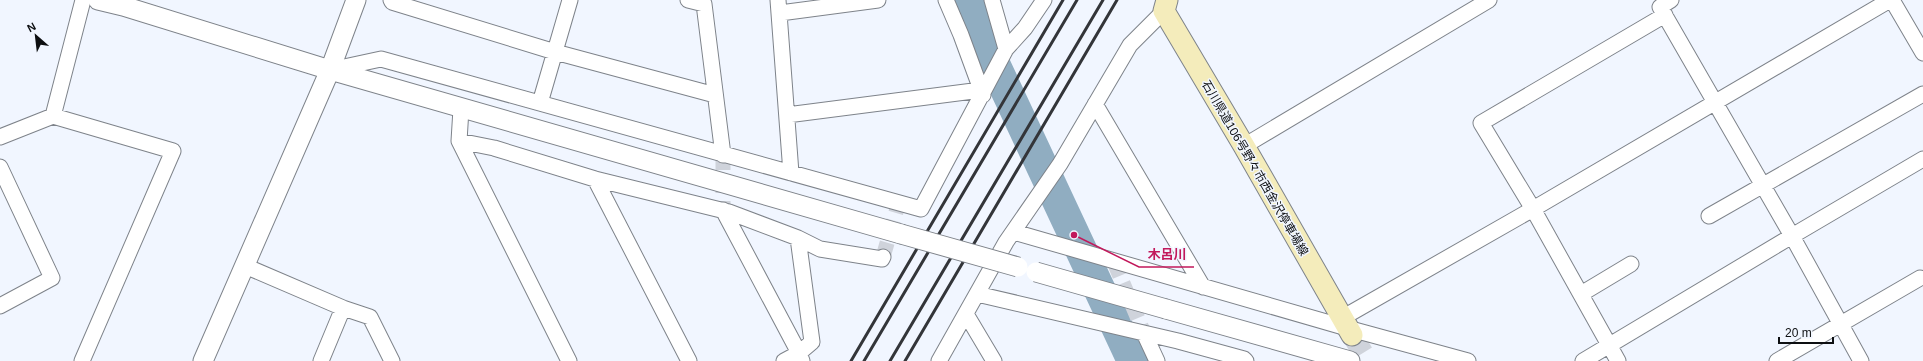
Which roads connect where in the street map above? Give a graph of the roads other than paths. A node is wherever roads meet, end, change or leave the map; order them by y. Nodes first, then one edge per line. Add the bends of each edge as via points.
1 (83, 0) edge
2 (98, 0) edge
3 (356, 0) edge
4 (391, 0) edge
5 (570, 0) edge
6 (688, 0) edge
7 (878, 0) edge
8 (946, 0) edge
9 (992, 0) edge
10 (1044, 0) edge
11 (1489, 0) edge
12 (1891, 0) edge
13 (125, 3) edge
14 (1166, 5) edge
15 (1663, 5) edge
16 (779, 6) edge
17 (555, 52) junction
18 (1005, 52) junction
19 (1923, 53) edge
20 (330, 70) junction
21 (983, 91) junction
22 (1923, 94) edge
23 (715, 95) junction
24 (1716, 102) junction
25 (540, 103) junction
26 (1095, 104) junction
27 (461, 109) junction
28 (787, 115) junction
29 (53, 116) junction
30 (0, 137) edge
31 (459, 141) junction
32 (1244, 146) junction
33 (723, 154) junction
34 (1923, 159) edge
35 (0, 167) edge
36 (791, 173) junction
37 (595, 179) junction
38 (1763, 185) junction
39 (1533, 209) junction
40 (723, 211) junction
41 (1709, 216) dead end
42 (1014, 232) junction
43 (1792, 236) junction
44 (798, 238) junction
45 (883, 257) dead end
46 (1631, 264) dead end
47 (245, 266) junction
48 (1920, 278) dead end
49 (1203, 287) junction
50 (977, 294) junction
51 (1581, 294) junction
52 (0, 306) edge
53 (343, 308) junction
54 (966, 314) junction
55 (1840, 323) junction
56 (1347, 327) junction
57 (1141, 332) junction
58 (1609, 345) junction
59 (800, 357) edge
60 (1248, 360) edge
61 (82, 361) edge
62 (203, 361) edge
63 (321, 361) edge
64 (392, 361) edge
65 (569, 361) edge
66 (689, 361) edge
67 (784, 361) edge
68 (939, 361) edge
69 (994, 361) edge
70 (1157, 361) edge
71 (1350, 361) edge
72 (1468, 361) edge
73 (1583, 361) edge
74 (1618, 361) edge
75 (1778, 361) edge
76 (1861, 361) edge

1 - 29 street
2 - 13 street
3 - 20 street
4 - 17 street
5 - 17 street
6 - 23 street via 704,4
7 - 16 street
8 - 21 street
9 - 18 street
10 - 18 street
11 - 32 street
12 - 19 street
12 - 24 street
13 - 20 street
14 - 26 street via 1130,45
14 - 32 main road, 石川県道106号野々市西金沢停車場線
15 - 24 street
15 - 39 street via 1481,123
16 - 28 street
17 - 23 street
17 - 25 street
18 - 21 street
20 - 25 street via 380,59
20 - 27 street
20 - 47 street
21 - 28 street
21 - 36 street via 921,209
22 - 38 street
23 - 33 street
24 - 38 street
24 - 39 street
25 - 33 street
26 - 42 street via 1060,164
26 - 49 street
27 - 31 street
27 - 71 street, bridge
28 - 36 street
29 - 30 street
29 - 61 street via 173,150
31 - 37 street via 494,148
31 - 65 street
32 - 56 main road, 石川県道106号野々市西金沢停車場線
33 - 36 street
34 - 43 street
35 - 52 street via 52,278
37 - 40 street
37 - 66 street
38 - 41 street
38 - 43 street
39 - 51 street
39 - 56 street
40 - 44 street
40 - 59 street
42 - 49 street
42 - 50 street
43 - 55 street
43 - 58 street
44 - 45 street via 820,249 882,259
44 - 59 street via 812,342
46 - 51 street
47 - 53 street
47 - 62 street
48 - 55 street
49 - 56 street
50 - 54 street
50 - 57 street
51 - 58 street
53 - 63 street
53 - 64 street via 370,318
54 - 68 street
54 - 69 street
55 - 75 street
55 - 76 street
56 - 72 street
57 - 60 street
57 - 70 street
58 - 73 street
58 - 74 street
59 - 67 street

